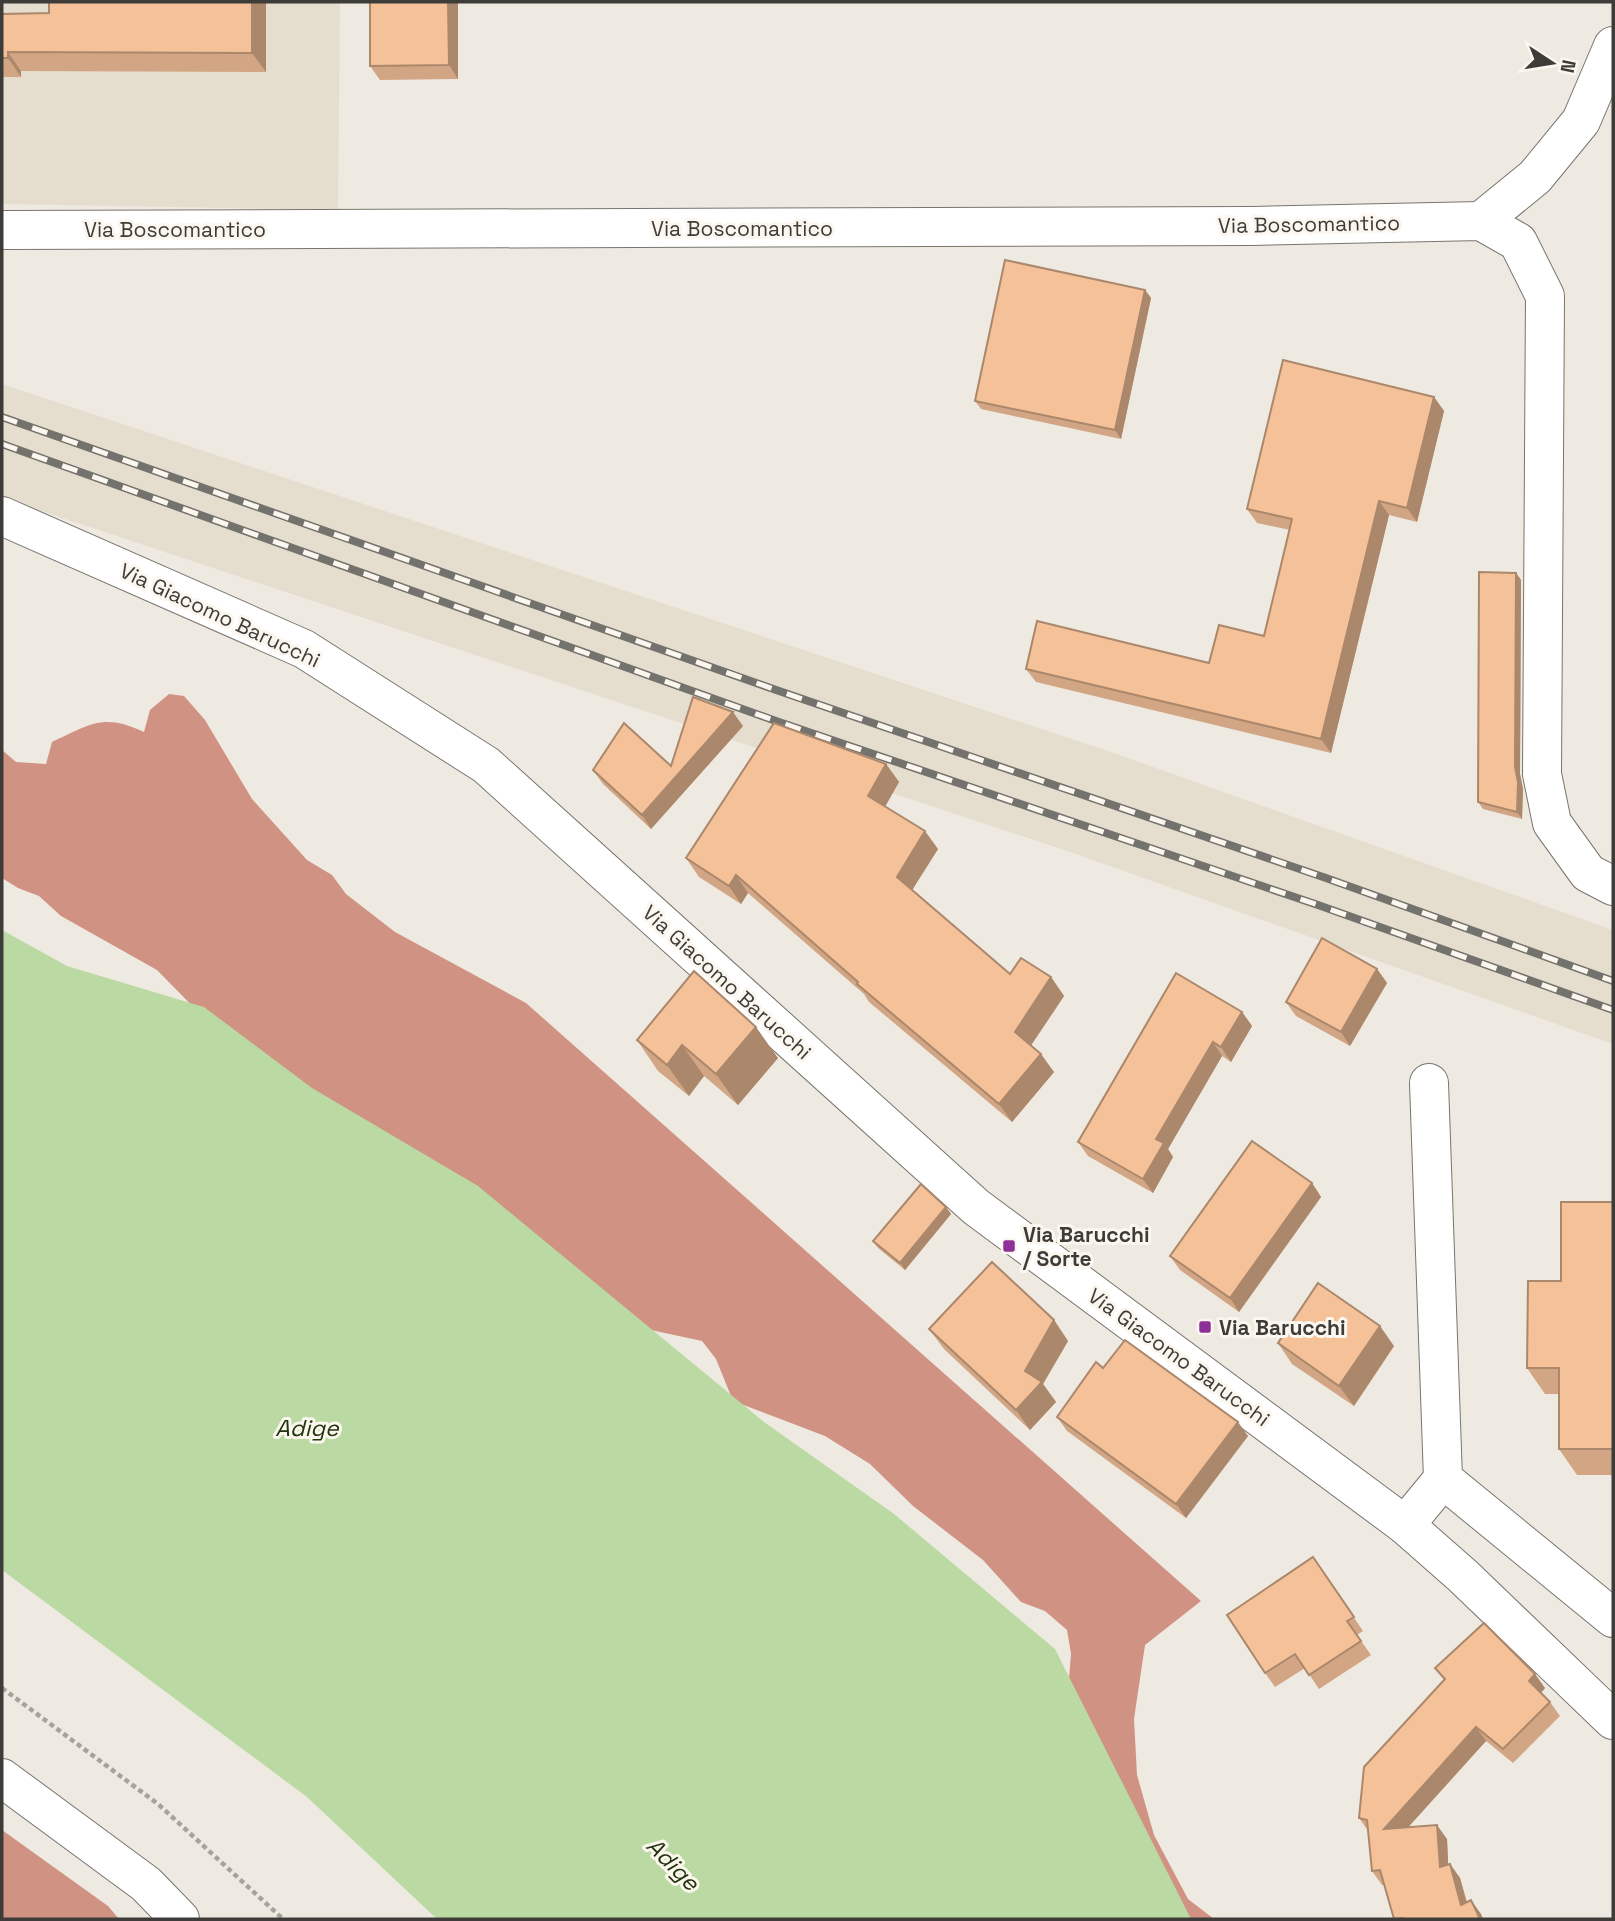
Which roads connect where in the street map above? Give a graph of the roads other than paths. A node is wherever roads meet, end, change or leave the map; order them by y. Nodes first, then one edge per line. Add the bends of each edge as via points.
1 (1613, 46) edge
2 (1613, 101) edge
3 (1581, 121) junction
4 (1481, 221) junction
5 (2, 230) edge
6 (2, 516) edge
7 (1613, 886) edge
8 (1429, 1083) dead end
9 (1443, 1479) junction
10 (1405, 1525) junction
11 (1613, 1618) edge
12 (1613, 1720) edge
13 (2, 1778) edge
14 (180, 1919) edge

1 - 3 street
2 - 3 street
3 - 4 street via 1535,177
4 - 5 street, Via Boscomantico via 1238,226
4 - 7 street via 1518,242 1545,296 1542,774 1552,824 1588,873
6 - 10 street, Via Giacomo Barucchi via 304,649 486,765 975,1207
8 - 9 street
9 - 10 street
9 - 11 street
10 - 12 street, Via Giacomo Barucchi
13 - 14 street via 146,1884

